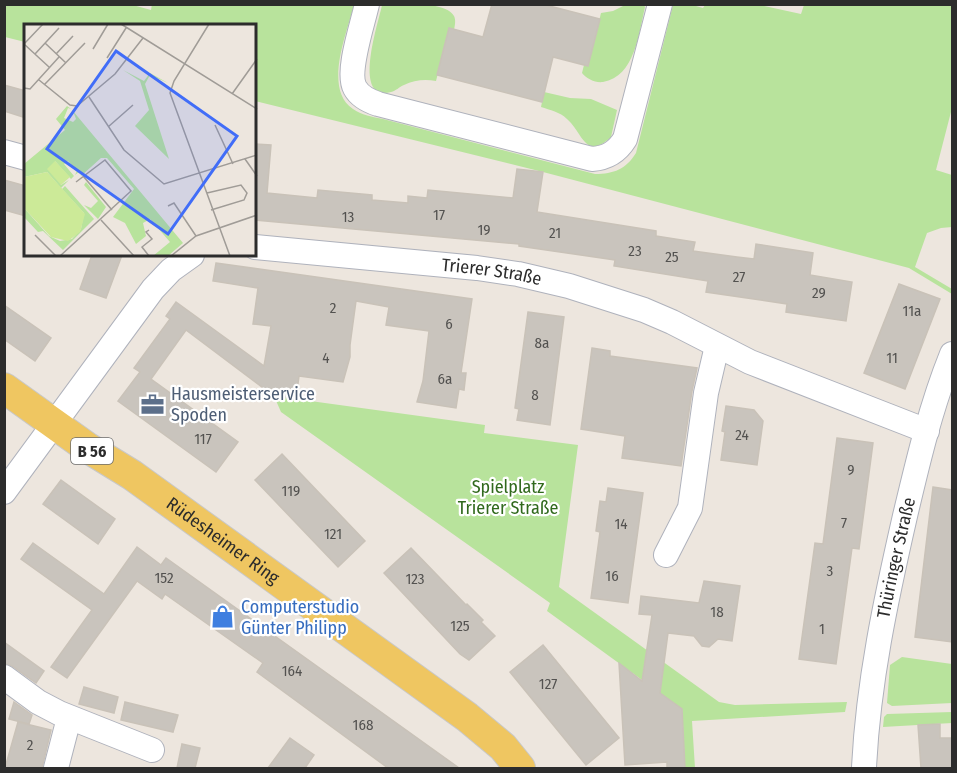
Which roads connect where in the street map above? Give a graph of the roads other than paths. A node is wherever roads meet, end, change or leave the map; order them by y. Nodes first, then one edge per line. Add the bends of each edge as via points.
1 (367, 4) edge
2 (660, 4) edge
3 (4, 152) edge
4 (24, 157) edge
5 (256, 247) edge
6 (191, 256) edge
7 (717, 346) junction
8 (952, 354) edge
9 (4, 388) edge
10 (54, 424) junction
11 (927, 431) junction
12 (4, 492) edge
13 (666, 555) dead end
14 (4, 677) edge
15 (69, 717) junction
16 (152, 750) dead end
17 (56, 768) edge
18 (520, 768) edge
19 (864, 768) edge

1 - 2 street via 352,79 366,99 602,159 619,149 625,139
3 - 4 street
5 - 7 street, Trierer Straße via 477,268 544,279 644,310
6 - 10 street via 153,290
7 - 11 street, Trierer Straße
7 - 13 street via 706,393 690,508
8 - 11 street, Thüringer Straße
9 - 10 main road, Rüdesheimer Ring / B 56
10 - 12 street
10 - 18 main road, Rüdesheimer Ring / B 56 via 467,717 503,747
11 - 19 street, Thüringer Straße via 886,602
14 - 15 street via 47,707
15 - 16 street
15 - 17 street

